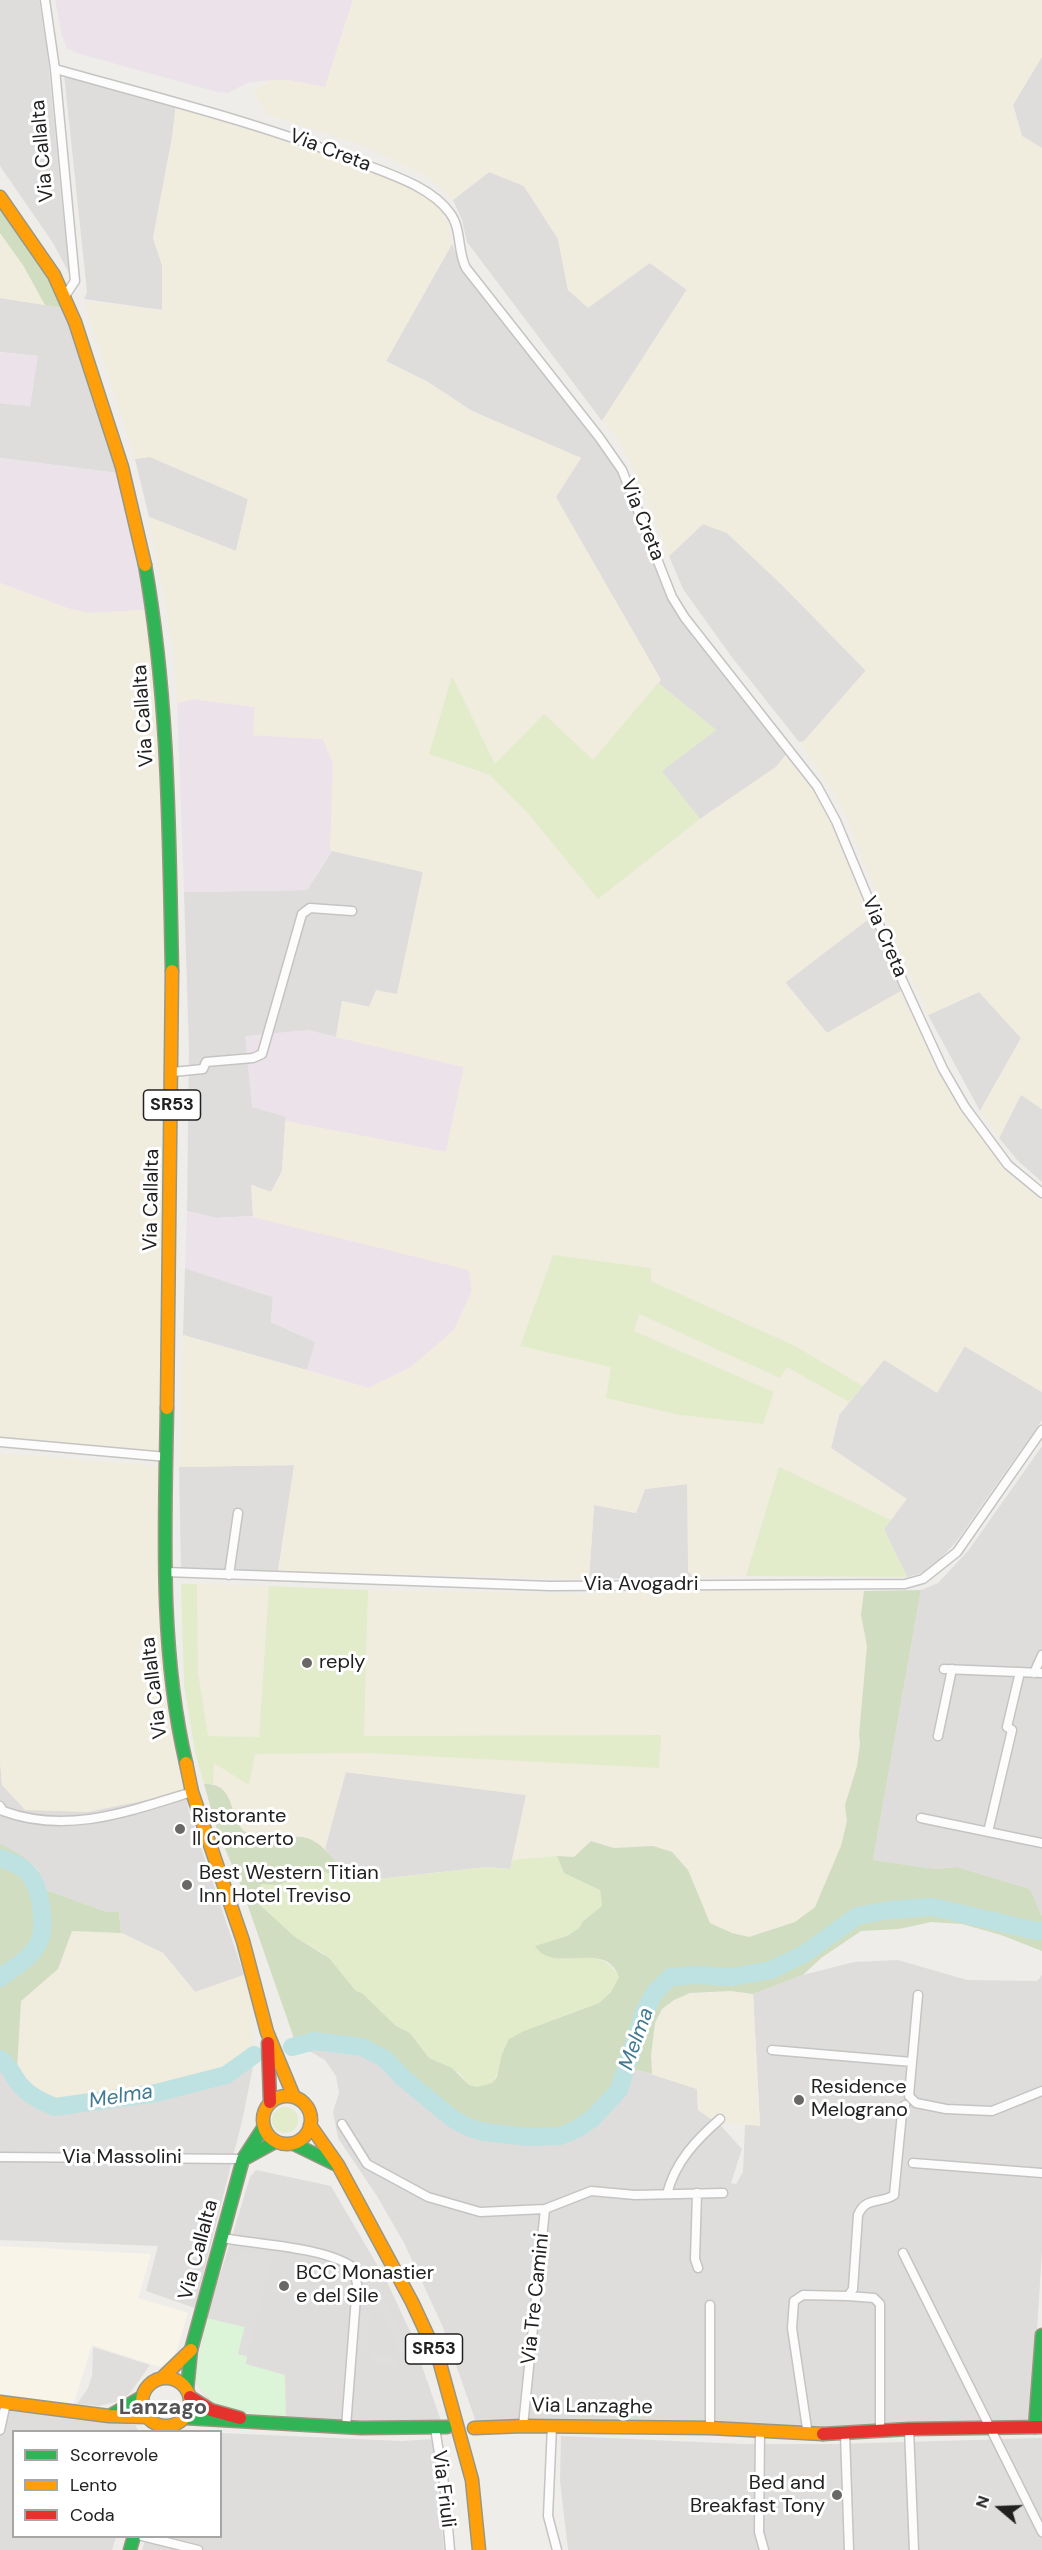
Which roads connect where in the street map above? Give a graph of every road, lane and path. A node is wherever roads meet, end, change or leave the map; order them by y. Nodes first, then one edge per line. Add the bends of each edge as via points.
1 (45, 0) edge
2 (55, 69) junction
3 (0, 197) edge
4 (65, 296) junction
5 (352, 911) dead end
6 (173, 1072) junction
7 (1042, 1193) edge
8 (1042, 1430) edge
9 (0, 1442) edge
10 (167, 1457) junction
11 (238, 1513) dead end
12 (166, 1572) junction
13 (230, 1575) junction
14 (1042, 1655) edge
15 (1020, 1672) junction
16 (1038, 1673) edge
17 (938, 1736) dead end
18 (192, 1792) junction
19 (0, 1806) edge
20 (921, 1818) dead end
21 (988, 1832) junction
22 (1042, 1843) edge
23 (918, 1995) dead end
24 (267, 2032) junction
25 (772, 2050) dead end
26 (912, 2062) junction
27 (1042, 2091) edge
28 (294, 2097) junction
29 (907, 2100) junction
30 (270, 2102) junction
31 (720, 2119) dead end
32 (342, 2124) dead end
33 (310, 2126) junction
34 (263, 2128) junction
35 (275, 2142) junction
36 (294, 2144) junction
37 (0, 2157) edge
38 (243, 2159) junction
39 (913, 2163) dead end
40 (338, 2165) junction
41 (1042, 2173) edge
42 (697, 2193) junction
43 (723, 2193) dead end
44 (667, 2194) junction
45 (544, 2209) junction
46 (223, 2238) junction
47 (903, 2253) dead end
48 (698, 2268) dead end
49 (848, 2296) junction
50 (710, 2305) dead end
51 (1042, 2335) edge
52 (191, 2350) junction
53 (162, 2378) junction
54 (189, 2394) junction
55 (142, 2397) junction
56 (3, 2403) edge
57 (109, 2416) junction
58 (247, 2421) junction
59 (150, 2423) edge
60 (176, 2425) edge
61 (523, 2426) junction
62 (552, 2426) junction
63 (346, 2427) junction
64 (441, 2427) joint
65 (1039, 2427) edge
66 (474, 2428) dead end
67 (710, 2428) junction
68 (988, 2428) junction
69 (909, 2429) junction
70 (0, 2430) edge
71 (759, 2432) junction
72 (880, 2432) junction
73 (845, 2434) junction
74 (808, 2435) junction
75 (1042, 2532) edge
76 (150, 2538) edge
77 (198, 2550) edge
78 (450, 2550) edge
79 (479, 2550) edge
80 (558, 2550) edge
81 (764, 2550) edge
82 (849, 2550) edge
83 (914, 2550) edge

1 - 2 street, Via Callalta
2 - 4 street, Via Callalta via 75,281
2 - 7 street, Via Creta via 301,139 398,177 450,212 466,268 622,470 672,597 685,618 816,786 836,821 928,1039 965,1107 1008,1165
3 - 4 main road, Via Callalta / SR53
4 - 6 main road, Via Callalta / SR53 via 122,467 155,623 167,772
5 - 6 street via 310,908 302,914 262,1054 206,1062 203,1068
6 - 10 main road, Via Callalta / SR53
8 - 13 street, Via Avogadri via 957,1552 922,1579 905,1584 550,1586
9 - 10 street
10 - 12 main road, Via Callalta / SR53
11 - 13 street
12 - 13 street, Via Avogadri
12 - 18 main road, Via Callalta / SR53 via 168,1647 177,1726
14 - 16 street
15 - 16 street
15 - 17 street via 948,1669
15 - 21 street via 1007,1726 1012,1730
18 - 19 street via 107,1818 27,1820 3,1811
18 - 24 main road, Via Callalta / SR53 via 243,1941
20 - 21 street
21 - 22 street
23 - 26 street
24 - 28 main road, Via Callalta / SR53
24 - 30 main road, Via Callalta / SR53
25 - 26 street
26 - 29 street
27 - 29 street via 992,2111 946,2109
28 - 30 main road via 279,2097
28 - 33 main road via 306,2105
29 - 49 street via 902,2113 894,2195 869,2201 859,2211 853,2289
30 - 34 main road via 264,2112
31 - 44 street via 687,2151
32 - 45 street via 367,2164 428,2197 480,2212
33 - 36 main road
33 - 40 main road, SR53
34 - 35 main road
34 - 38 main road, Via Callalta
35 - 36 main road
35 - 38 main road
36 - 40 main road
37 - 38 street, Via Massolini
38 - 46 main road, Via Callalta
39 - 41 street
40 - 79 main road, SR53 via 439,2360 472,2480
42 - 43 street
42 - 44 street
42 - 48 street
44 - 45 street via 591,2191
45 - 61 street, Via Tre Camini
46 - 52 main road, Via Callalta
46 - 63 street via 299,2250 337,2259 354,2268 357,2284
47 - 68 street
49 - 72 street via 874,2298 880,2304
49 - 74 street via 803,2295 794,2301 792,2328
50 - 67 street
51 - 65 main road
52 - 53 main road
52 - 54 main road, Via Callalta
53 - 54 main road via 177,2380
53 - 55 main road via 149,2384
54 - 58 main road via 211,2410
54 - 60 main road, Via Callalta via 190,2408
55 - 57 main road
55 - 59 main road via 142,2408
56 - 57 main road
56 - 70 street
57 - 59 main road
58 - 60 main road
58 - 63 main road
59 - 60 main road
61 - 62 main road, Via Lanzaghe
61 - 66 main road, Via Lanzaghe
62 - 67 main road, Via Lanzaghe
62 - 80 street via 548,2516
63 - 64 main road
64 - 78 street, Via Friuli
65 - 68 main road, Via Lanzaghe
67 - 71 main road, Via Lanzaghe
68 - 69 main road, Via Lanzaghe
68 - 75 street
69 - 72 main road, Via Lanzaghe
69 - 83 street
71 - 74 main road, Via Lanzaghe
71 - 81 street via 759,2532
72 - 73 main road, Via Lanzaghe
73 - 74 main road, Via Lanzaghe
73 - 82 street
76 - 77 street

